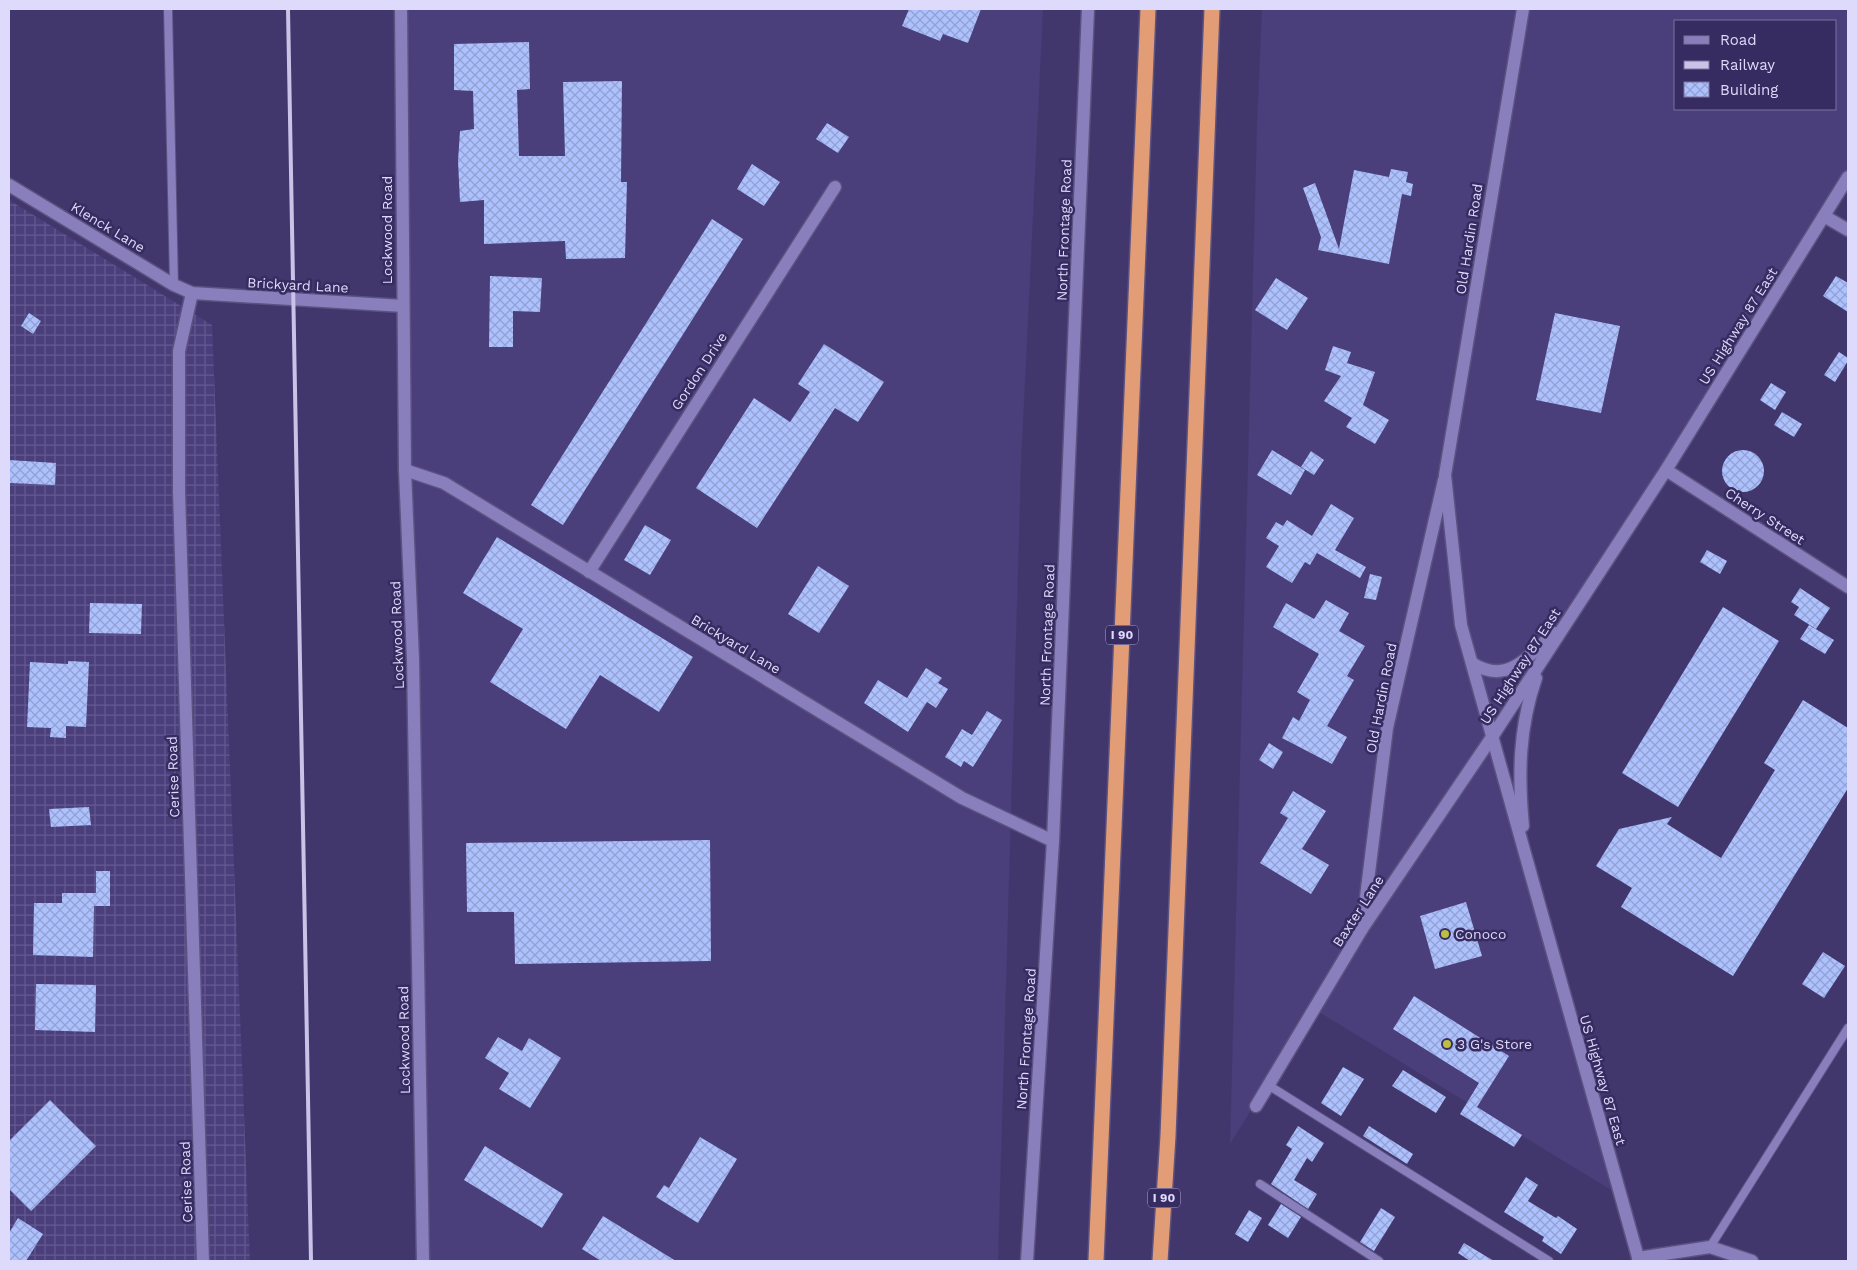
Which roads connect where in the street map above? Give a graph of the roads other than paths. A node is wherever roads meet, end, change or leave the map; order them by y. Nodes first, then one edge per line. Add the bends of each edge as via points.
1 (168, 9) edge
2 (401, 9) edge
3 (1088, 9) edge
4 (1148, 9) edge
5 (1212, 9) edge
6 (1523, 9) edge
7 (1848, 177) edge
8 (9, 185) edge
9 (835, 187) dead end
10 (1824, 216) junction
11 (1848, 230) edge
12 (174, 285) junction
13 (192, 293) junction
14 (403, 306) junction
15 (405, 470) junction
16 (1666, 470) junction
17 (1445, 475) junction
18 (589, 572) junction
19 (1848, 587) edge
20 (1568, 619) junction
21 (1550, 648) junction
22 (1472, 663) junction
23 (1492, 737) junction
24 (1053, 842) junction
25 (1526, 860) junction
26 (1362, 929) junction
27 (1848, 1028) edge
28 (1268, 1085) junction
29 (1256, 1106) dead end
30 (1168, 1136) junction
31 (1260, 1184) dead end
32 (1710, 1247) junction
33 (1638, 1260) edge
34 (203, 1261) edge
35 (422, 1261) edge
36 (1027, 1261) edge
37 (1096, 1261) edge
38 (1160, 1261) edge
39 (1168, 1261) edge
40 (1379, 1261) edge
41 (1549, 1261) edge
42 (1752, 1261) edge

1 - 12 lane
2 - 14 street, Lockwood Road
3 - 24 street, North Frontage Road
4 - 37 highway, I 90
5 - 30 highway, I 90
6 - 17 street, Old Hardin Road
7 - 10 street, US Highway 87 East
8 - 12 street, Klenck Lane
9 - 18 street, Gordon Drive
10 - 11 street
10 - 16 street, US Highway 87 East
12 - 13 street, Klenck Lane
13 - 14 street, Brickyard Lane
13 - 34 street, Cerise Road via 179,351 179,492
14 - 15 street, Lockwood Road
15 - 18 street, Brickyard Lane via 444,483
15 - 35 street, Lockwood Road via 413,659
16 - 19 street, Cherry Street
16 - 20 street, US Highway 87 East
17 - 22 street, Old Hardin Road via 1461,625
17 - 26 street, Old Hardin Road via 1387,728
18 - 24 street, Brickyard Lane via 962,798
20 - 21 street, US Highway 87 East
20 - 22 street via 1512,669 1489,672
21 - 23 street, US Highway 87 East
21 - 25 street via 1531,692 1521,744 1519,792
22 - 23 street, Old Hardin Road
23 - 25 street, US Highway 87 East
23 - 26 street, Baxter Lane
24 - 36 street, North Frontage Road
25 - 33 street, US Highway 87 East
26 - 28 street, Baxter Lane
27 - 32 lane
28 - 29 street, Baxter Lane
28 - 41 lane
30 - 38 highway, I 90
30 - 39 highway
31 - 40 lane
32 - 33 street
32 - 42 street

